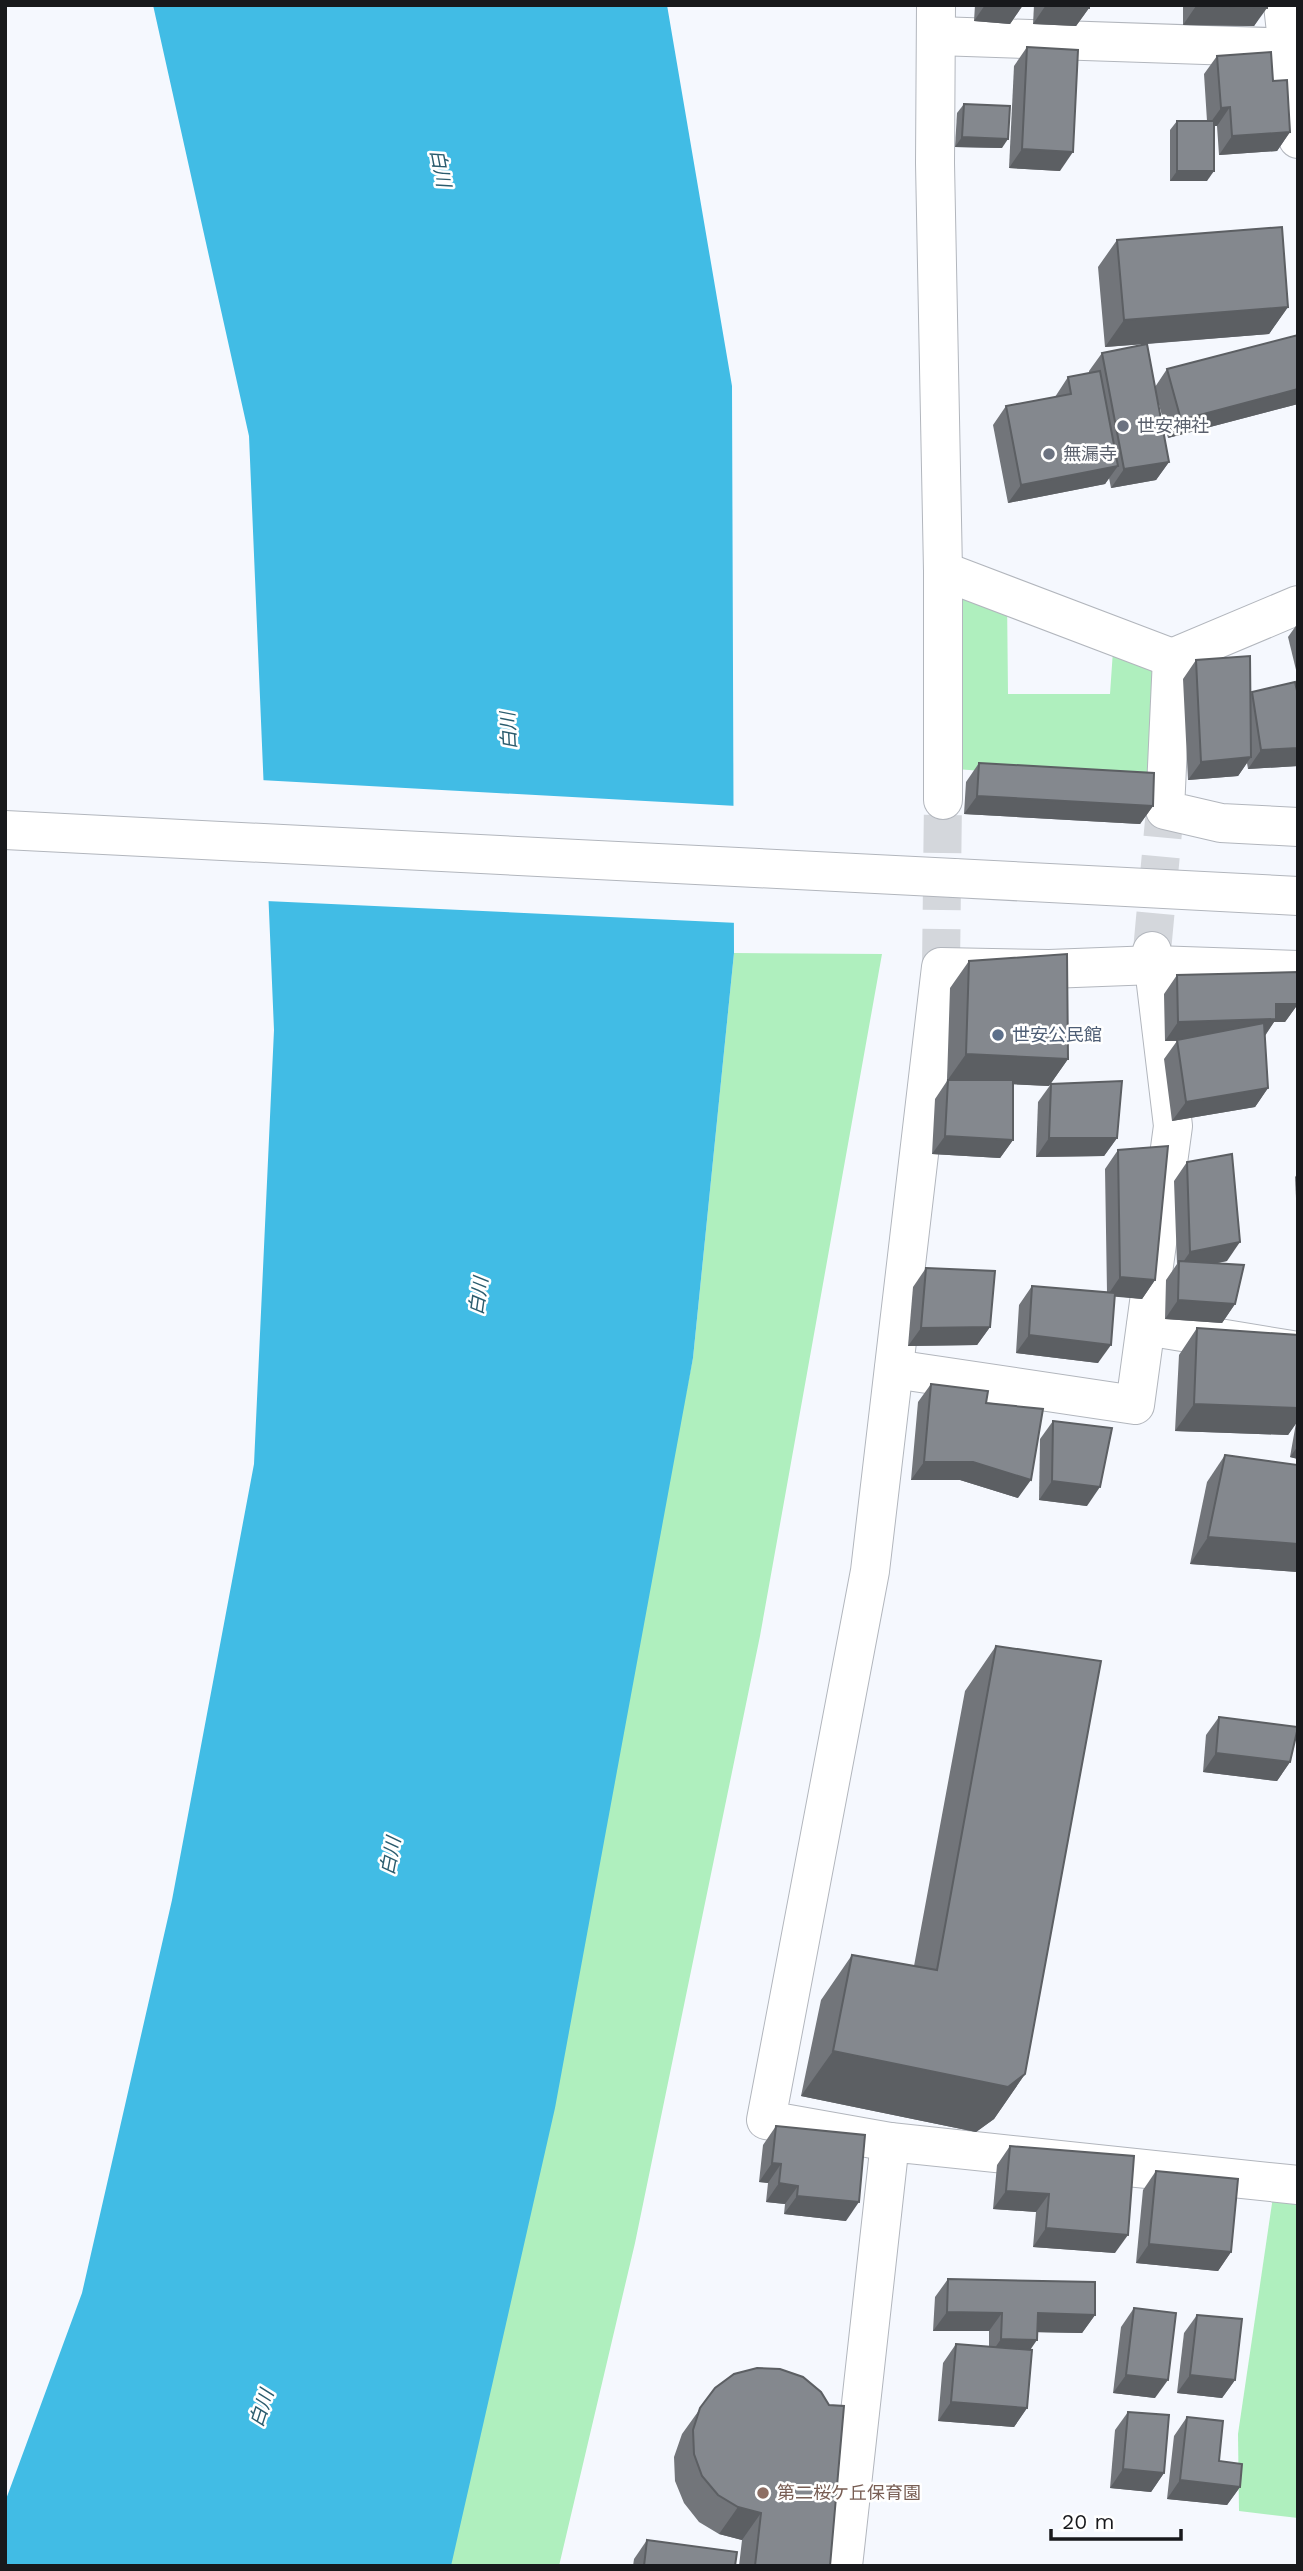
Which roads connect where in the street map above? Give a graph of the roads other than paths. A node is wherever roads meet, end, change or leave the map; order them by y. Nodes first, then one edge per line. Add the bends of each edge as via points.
1 (1283, 5) edge
2 (936, 21) edge
3 (1292, 47) edge
4 (1298, 139) edge
5 (943, 571) junction
6 (1298, 605) edge
7 (1172, 658) junction
8 (943, 800) tunnel mouth
9 (1298, 827) edge
10 (5, 830) edge
11 (1298, 896) edge
12 (1153, 958) junction
13 (1298, 970) edge
14 (1146, 1326) junction
15 (1298, 1351) edge
16 (894, 1368) junction
17 (890, 2142) junction
18 (1298, 2185) edge
19 (843, 2566) edge

1 - 3 street
2 - 3 street
2 - 5 street
3 - 4 street
5 - 7 street
5 - 8 street
6 - 7 street
7 - 9 street via 1165,810 1221,823
10 - 11 street, bridge
12 - 13 street
12 - 14 street via 1173,1126
12 - 16 street via 1049,969 941,967
14 - 15 street
14 - 16 street via 1135,1405
16 - 17 street via 870,1571 766,2120
17 - 18 street
17 - 19 street

